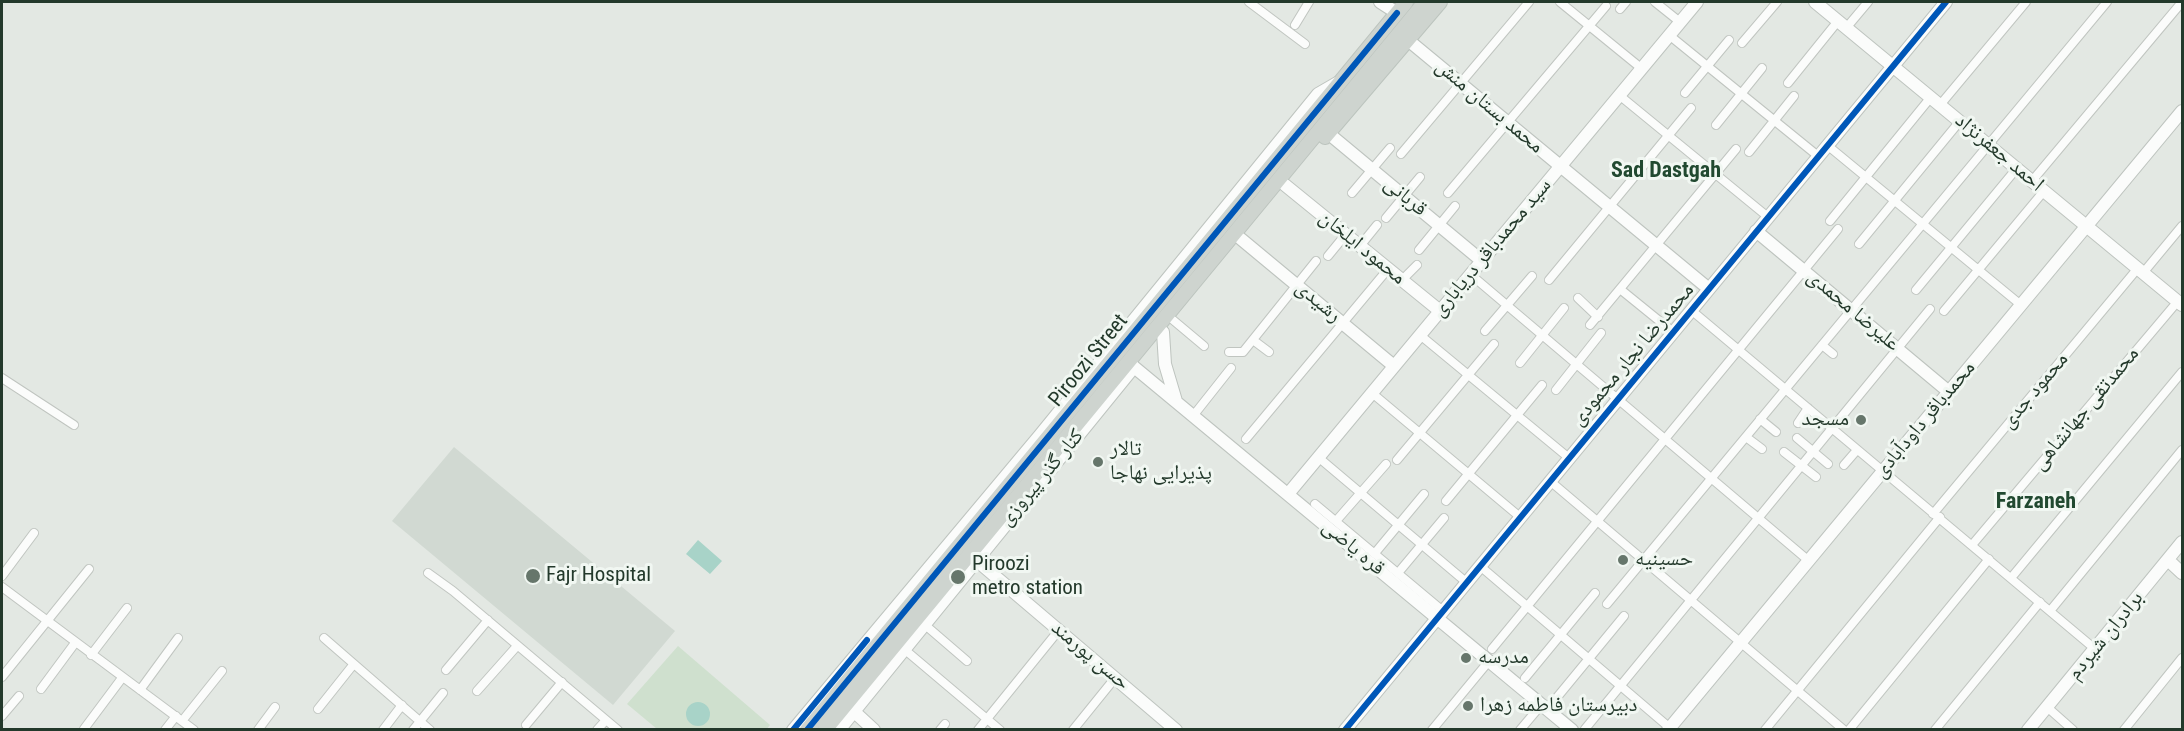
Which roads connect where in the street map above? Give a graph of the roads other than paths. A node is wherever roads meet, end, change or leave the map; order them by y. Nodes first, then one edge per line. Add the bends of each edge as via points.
1 (1249, 2) edge
2 (1309, 2) edge
3 (1406, 2) edge
4 (1425, 2) edge
5 (1440, 2) edge
6 (1529, 2) edge
7 (1560, 2) edge
8 (1626, 2) edge
9 (1655, 2) edge
10 (1697, 2) edge
11 (1777, 2) edge
12 (1815, 2) edge
13 (1868, 2) edge
14 (1946, 2) edge
15 (2026, 2) edge
16 (2107, 2) edge
17 (1388, 5) edge
18 (1606, 6) dead end
19 (2180, 7) edge
20 (1620, 9) dead end
21 (1408, 22) junction
22 (1680, 22) junction
23 (1842, 24) junction
24 (1295, 25) dead end
25 (1590, 26) junction
26 (1669, 35) junction
27 (1408, 40) junction
28 (1729, 40) dead end
29 (1742, 43) dead end
30 (1305, 44) dead end
31 (1707, 66) junction
32 (1893, 66) junction
33 (1641, 68) junction
34 (1762, 68) dead end
35 (1341, 81) junction
36 (1788, 83) dead end
37 (1460, 84) junction
38 (1685, 93) dead end
39 (1741, 94) junction
40 (1619, 95) junction
41 (1794, 96) dead end
42 (1936, 101) junction
43 (1691, 108) dead end
44 (2182, 111) edge
45 (1774, 121) junction
46 (1960, 121) junction
47 (1507, 123) junction
48 (1716, 125) dead end
49 (1328, 133) junction
50 (1668, 135) junction
51 (1827, 145) junction
52 (1988, 145) junction
53 (1389, 148) dead end
54 (1736, 148) dead end
55 (1749, 152) dead end
56 (1401, 154) dead end
57 (1818, 156) junction
58 (1560, 166) junction
59 (2017, 168) junction
60 (1372, 169) junction
61 (1716, 174) junction
62 (1420, 177) dead end
63 (1866, 177) junction
64 (2032, 181) junction
65 (1285, 185) junction
66 (2044, 191) junction
67 (1352, 193) dead end
68 (1448, 193) dead end
69 (1404, 196) junction
70 (1894, 200) junction
71 (1455, 207) dead end
72 (1609, 207) junction
73 (1768, 217) junction
74 (1386, 218) dead end
75 (1830, 221) dead end
76 (1923, 224) junction
77 (1377, 225) dead end
78 (1439, 225) junction
79 (2087, 226) junction
80 (2182, 226) edge
81 (1838, 230) dead end
82 (1756, 231) junction
83 (1346, 234) junction
84 (1241, 238) junction
85 (1859, 244) dead end
86 (1656, 245) junction
87 (1360, 246) junction
88 (1951, 248) junction
89 (1419, 250) dead end
90 (1328, 256) dead end
91 (1316, 261) dead end
92 (1482, 261) junction
93 (1417, 265) dead end
94 (1388, 269) junction
95 (1978, 270) junction
96 (1804, 271) junction
97 (2141, 271) junction
98 (1470, 274) junction
99 (1532, 276) dead end
100 (1402, 280) junction
101 (1549, 280) dead end
102 (1297, 285) junction
103 (1620, 289) junction
104 (1709, 289) junction
105 (1916, 290) dead end
106 (1578, 298) dead end
107 (2180, 303) edge
108 (1507, 305) junction
109 (2021, 305) junction
110 (1564, 308) dead end
111 (1930, 309) dead end
112 (1691, 310) junction
113 (1851, 310) junction
114 (1440, 311) junction
115 (1944, 311) dead end
116 (1598, 317) junction
117 (1173, 320) junction
118 (1343, 323) junction
119 (1590, 325) dead end
120 (1163, 332) junction
121 (1485, 332) dead end
122 (1673, 332) junction
123 (1601, 333) dead end
124 (1420, 335) junction
125 (1543, 335) junction
126 (1253, 340) junction
127 (1494, 344) dead end
128 (1822, 345) junction
129 (1204, 346) dead end
130 (1897, 349) junction
131 (1738, 350) junction
132 (1229, 352) dead end
133 (1269, 352) dead end
134 (1833, 354) dead end
135 (1126, 361) junction
136 (1520, 363) dead end
137 (1577, 364) junction
138 (1394, 366) junction
139 (1231, 368) dead end
140 (2182, 372) edge
141 (1468, 375) junction
142 (2, 378) edge
143 (1542, 385) dead end
144 (1785, 389) junction
145 (1556, 390) dead end
146 (1949, 392) junction
147 (1372, 393) junction
148 (1618, 399) junction
149 (1176, 402) junction
150 (1808, 408) junction
151 (1517, 415) junction
152 (1193, 416) junction
153 (1760, 419) junction
154 (1798, 423) dead end
155 (74, 424) dead end
156 (1832, 429) junction
157 (1776, 432) dead end
158 (1420, 433) junction
159 (1040, 435) junction
160 (1746, 437) junction
161 (1797, 438) dead end
162 (1246, 439) dead end
163 (1665, 439) junction
164 (1762, 449) dead end
165 (1813, 450) junction
166 (1857, 450) junction
167 (2182, 450) edge
168 (1784, 452) dead end
169 (1318, 458) junction
170 (1569, 458) junction
171 (1029, 460) junction
172 (1397, 460) dead end
173 (1386, 464) dead end
174 (1828, 464) dead end
175 (1844, 465) dead end
176 (1803, 466) junction
177 (1883, 471) junction
178 (1469, 473) junction
179 (1816, 477) dead end
180 (1712, 478) junction
181 (1550, 481) junction
182 (1288, 494) junction
183 (1361, 494) junction
184 (1424, 495) dead end
185 (1446, 501) dead end
186 (1316, 504) dead end
187 (1936, 515) junction
188 (1521, 517) junction
189 (1444, 518) dead end
190 (1758, 518) junction
191 (1336, 521) junction
192 (1598, 521) junction
193 (1398, 525) junction
194 (34, 533) dead end
195 (2182, 542) edge
196 (1972, 544) junction
197 (1422, 545) junction
198 (1375, 553) junction
199 (972, 557) junction
200 (1989, 559) junction
201 (1644, 560) junction
202 (2168, 560) junction
203 (1809, 561) junction
204 (1480, 566) junction
205 (89, 569) dead end
206 (428, 573) dead end
207 (1398, 573) junction
208 (2182, 573) edge
209 (2, 576) edge
210 (2011, 578) junction
211 (1466, 582) junction
212 (3, 592) edge
213 (1595, 593) dead end
214 (1691, 600) junction
215 (2040, 602) junction
216 (1607, 604) dead end
217 (1528, 606) junction
218 (127, 608) dead end
219 (2050, 611) junction
220 (1440, 614) junction
221 (1624, 616) dead end
222 (488, 620) junction
223 (46, 621) junction
224 (924, 624) junction
225 (1059, 630) junction
226 (1561, 634) junction
227 (178, 638) dead end
228 (324, 638) dead end
229 (1741, 642) junction
230 (75, 643) junction
231 (900, 645) junction
232 (518, 646) junction
233 (2095, 649) junction
234 (91, 655) junction
235 (1490, 655) junction
236 (2182, 658) edge
237 (1589, 659) junction
238 (967, 661) dead end
239 (353, 664) junction
240 (446, 670) dead end
241 (222, 671) dead end
242 (2, 677) edge
243 (122, 678) junction
244 (1115, 678) junction
245 (1525, 678) dead end
246 (562, 682) junction
247 (1620, 685) junction
248 (41, 689) dead end
249 (140, 690) junction
250 (1798, 690) junction
251 (477, 691) dead end
252 (443, 693) dead end
253 (19, 696) dead end
254 (1548, 703) junction
255 (402, 705) junction
256 (275, 707) dead end
257 (2047, 707) junction
258 (318, 708) dead end
259 (850, 708) junction
260 (2, 716) edge
261 (179, 718) junction
262 (987, 718) junction
263 (420, 720) junction
264 (606, 720) junction
265 (526, 725) dead end
266 (1669, 728) edge
267 (84, 729) edge
268 (165, 729) edge
269 (194, 729) edge
270 (258, 729) edge
271 (383, 729) edge
272 (413, 729) edge
273 (430, 729) edge
274 (597, 729) edge
275 (618, 729) edge
276 (793, 729) edge
277 (807, 729) edge
278 (825, 729) edge
279 (839, 729) edge
280 (874, 729) edge
281 (978, 729) edge
282 (1000, 729) edge
283 (1075, 729) edge
284 (1176, 729) edge
285 (1345, 729) edge
286 (1431, 729) edge
287 (1521, 729) edge
288 (1578, 729) edge
289 (1765, 729) edge
290 (1844, 729) edge
291 (1849, 729) edge
292 (1935, 729) edge
293 (2028, 729) edge
294 (2073, 729) edge
295 (2124, 729) edge

1 - 30 street
2 - 24 street
3 - 17 main road, Piroozi Street
4 - 21 main road, Piroozi Street
5 - 27 main road
6 - 37 street
7 - 25 street
8 - 20 street
9 - 22 street
10 - 22 street, سید محمدباقر دریاباری
11 - 29 street
12 - 23 street, احمد جعفرنژاد
13 - 23 street
14 - 32 street, محمدرضا نجار محمودی
15 - 42 street
16 - 52 street
17 - 21 main road
17 - 35 main road, Piroozi Street
18 - 25 street
19 - 64 street
21 - 135 main road, Piroozi Street
22 - 26 street, سید محمدباقر دریاباری
23 - 32 street, احمد جعفرنژاد
23 - 36 street
25 - 33 street
25 - 47 street
26 - 31 street
26 - 33 street, سید محمدباقر دریاباری
27 - 37 street, محمد بستان منش
27 - 49 main road
28 - 31 street
31 - 38 street
31 - 39 street
32 - 42 street, احمد جعفرنژاد
32 - 51 street, محمدرضا نجار محمودی
33 - 40 street, سید محمدباقر دریاباری
34 - 39 street
35 - 135 main road, Piroozi Street
35 - 159 street, کنار گذر پیروزی via 1318,94
37 - 47 street, محمد بستان منش
37 - 56 street
39 - 45 street
39 - 48 street
40 - 50 street
40 - 58 street, سید محمدباقر دریاباری
41 - 45 street
42 - 46 street, احمد جعفرنژاد
42 - 63 street
43 - 50 street
44 - 79 street, محمدباقر داودآبادی
45 - 55 street
45 - 57 street
46 - 52 street, احمد جعفرنژاد
46 - 70 street
47 - 58 street, محمد بستان منش
47 - 68 street
49 - 60 street, قربانی
49 - 65 main road
50 - 61 street
50 - 72 street
51 - 57 street, محمدرضا نجار محمودی
51 - 63 street
52 - 59 street, احمد جعفرنژاد
52 - 76 street
53 - 60 street
54 - 61 street
57 - 73 street, محمدرضا نجار محمودی
58 - 72 street, محمد بستان منش
58 - 92 street, سید محمدباقر دریاباری
59 - 64 street, احمد جعفرنژاد
59 - 88 street
60 - 67 street
60 - 69 street, قربانی
61 - 73 street
61 - 86 street
62 - 69 street
63 - 70 street
63 - 75 street
64 - 66 street, احمد جعفرنژاد
65 - 83 street, محمود ایلخان
65 - 84 main road
66 - 79 street, احمد جعفرنژاد
66 - 95 street
69 - 74 street
69 - 78 street, قربانی
70 - 76 street
70 - 85 street
71 - 78 street
72 - 86 street, محمد بستان منش
72 - 101 street
73 - 82 street, محمدرضا نجار محمودی
76 - 88 street
76 - 113 street
77 - 87 street
78 - 89 street
78 - 92 street, قربانی
79 - 97 street, احمد جعفرنژاد
79 - 109 street, محمدباقر داودآبادی
80 - 97 street, محمود جدی
81 - 96 street
82 - 96 street, علیرضا محمدی
82 - 104 street, محمدرضا نجار محمودی
83 - 87 street, محمود ایلخان
83 - 90 street
84 - 102 street, رشیدی
84 - 117 main road
86 - 103 street
86 - 104 street, محمد بستان منش
87 - 94 street, محمود ایلخان
88 - 95 street
88 - 105 street
91 - 102 street
92 - 98 street, سید محمدباقر دریاباری
93 - 100 street
94 - 100 street, محمود ایلخان
94 - 118 street
95 - 109 street
95 - 115 street
96 - 113 street, علیرضا محمدی
96 - 131 street
97 - 107 street, احمد جعفرنژاد
97 - 187 street, محمود جدی
98 - 108 street
98 - 114 street, سید محمدباقر دریاباری
99 - 108 street
100 - 114 street, محمود ایلخان
102 - 118 street, رشیدی
102 - 126 street
103 - 116 street
103 - 122 street
104 - 112 street, محمدرضا نجار محمودی
106 - 116 street
107 - 196 street, محمدتقی جهانشاهی
108 - 121 street
108 - 125 street
109 - 146 street, محمدباقر داودآبادی
110 - 125 street
111 - 130 street
112 - 122 street, محمدرضا نجار محمودی
112 - 131 street
113 - 128 street
113 - 130 street, علیرضا محمدی
114 - 124 street, سید محمدباقر دریاباری
116 - 119 street
117 - 120 main road
117 - 129 street
118 - 138 street, رشیدی
118 - 162 street
120 - 135 main road
120 - 149 street via 1165,364
122 - 148 street, محمدرضا نجار محمودی
123 - 137 street
124 - 138 street, سید محمدباقر دریاباری
124 - 141 street
125 - 136 street
125 - 137 street
126 - 132 street via 1244,352
126 - 133 street
127 - 141 street
128 - 134 street
128 - 144 street
130 - 146 street, علیرضا محمدی
130 - 156 street
131 - 144 street
131 - 163 street
135 - 149 street, قره یاضی
135 - 171 main road, Piroozi Street
135 - 199 main road, Piroozi Street
137 - 145 street
137 - 148 street
138 - 147 street, سید محمدباقر دریاباری
139 - 152 street
140 - 210 street
141 - 151 street
141 - 158 street
142 - 155 street
143 - 151 street
144 - 150 street
144 - 153 street
146 - 177 street, محمدباقر داودآبادی
147 - 158 street
147 - 169 street, سید محمدباقر دریاباری
148 - 163 street
148 - 170 street, محمدرضا نجار محمودی
149 - 152 street, قره یاضی
150 - 154 street
150 - 156 street
151 - 170 street
151 - 178 street
152 - 182 street, قره یاضی
153 - 157 street
153 - 160 street
156 - 165 street
156 - 166 street
158 - 172 street
158 - 178 street
159 - 171 street
159 - 276 street, کنار گذر پیروزی
160 - 164 street
160 - 180 street
161 - 165 street
163 - 180 street
163 - 192 street
165 - 174 street
165 - 176 street
166 - 175 street
166 - 177 street
167 - 219 street
168 - 176 street
169 - 182 street, سید محمدباقر دریاباری
169 - 183 street
170 - 181 street, محمدرضا نجار محمودی
171 - 277 main road, Piroozi Street
173 - 183 street
176 - 179 street
176 - 190 street
177 - 187 street
177 - 203 street, محمدباقر داودآبادی
178 - 185 street
178 - 188 street
180 - 190 street
180 - 201 street
181 - 188 street, محمدرضا نجار محمودی
181 - 192 street
182 - 220 street, قره یاضی
183 - 191 street
183 - 193 street
184 - 193 street
186 - 191 street
187 - 196 street
187 - 250 street, محمود جدی
188 - 204 street, محمدرضا نجار محمودی
189 - 197 street
190 - 203 street
190 - 214 street
191 - 198 street
192 - 201 street
192 - 217 street
193 - 197 street
193 - 198 street
194 - 209 street
195 - 202 street, برادران شیردم
196 - 200 street
197 - 207 street
197 - 211 street
198 - 207 street
199 - 224 street
199 - 225 street, حسن پورمند
199 - 231 main road, Piroozi Street
200 - 210 street
200 - 291 street
201 - 214 street
201 - 216 street
202 - 208 street
202 - 233 street, برادران شیردم
203 - 229 street, محمدباقر داودآبادی
204 - 211 street, محمدرضا نجار محمودی
204 - 217 street
205 - 223 street
206 - 222 street
207 - 220 street
210 - 215 street
211 - 220 street, محمدرضا نجار محمودی
212 - 223 street
213 - 226 street
214 - 229 street
214 - 247 street
215 - 219 street
215 - 292 street
217 - 226 street
217 - 235 street
218 - 234 street
219 - 233 street
220 - 235 street, قره یاضی
220 - 285 street, محمدرضا نجار محمودی
221 - 237 street
222 - 232 street
222 - 240 street
223 - 230 street
223 - 242 street
224 - 231 street
224 - 238 street
225 - 244 street, حسن پورمند
225 - 262 street
226 - 237 street
226 - 245 street
227 - 249 street
228 - 239 street
229 - 250 street
229 - 266 street, محمدباقر داودآبادی
230 - 234 street
230 - 248 street
231 - 259 main road, Piroozi Street
231 - 262 street
232 - 246 street
232 - 251 street
233 - 257 street, برادران شیردم
234 - 243 street
235 - 254 street, قره یاضی
235 - 286 street
236 - 295 street
237 - 247 street
237 - 254 street
239 - 255 street
239 - 258 street
241 - 261 street
243 - 249 street
243 - 267 street
244 - 283 street
244 - 284 street, حسن پورمند
246 - 264 street
246 - 265 street
247 - 266 street
247 - 288 street
249 - 261 street
250 - 289 street, محمود جدی
250 - 290 street
252 - 263 street
253 - 260 street
254 - 287 street
254 - 288 street, قره یاضی
255 - 263 street
255 - 271 street
256 - 270 street
257 - 293 street, برادران شیردم
257 - 294 street
259 - 278 main road, Piroozi Street
259 - 279 street
259 - 280 street
261 - 268 street
261 - 269 street
262 - 281 street
262 - 282 street
263 - 272 street
263 - 273 street
264 - 274 street
264 - 275 street

